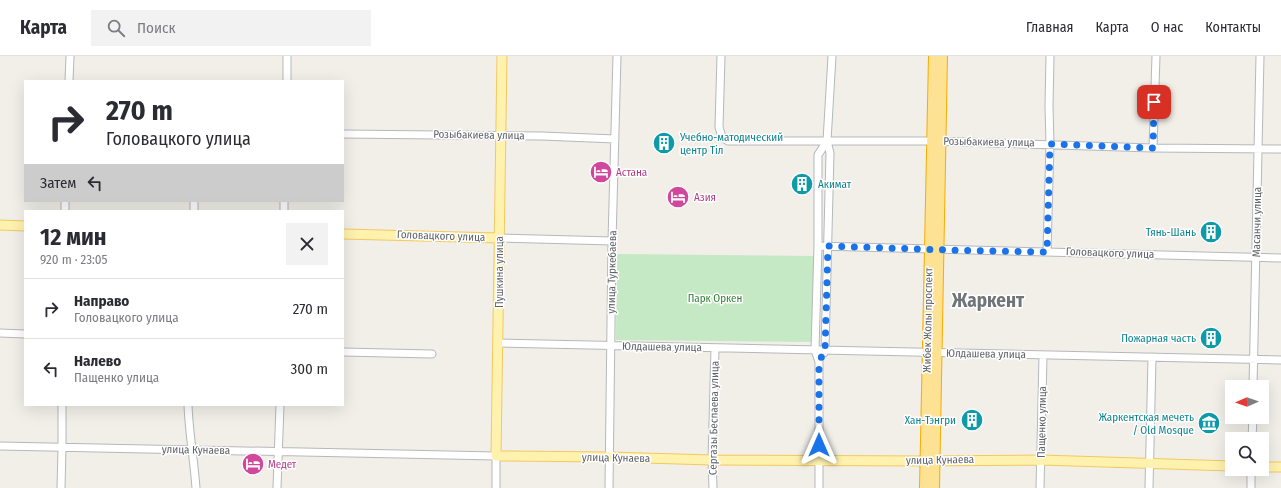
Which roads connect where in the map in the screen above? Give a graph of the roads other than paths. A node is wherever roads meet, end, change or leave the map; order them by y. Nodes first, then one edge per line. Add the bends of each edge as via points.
1 (70, 56) edge
2 (287, 56) edge
3 (502, 56) edge
4 (617, 56) edge
5 (721, 56) edge
6 (832, 56) edge
7 (934, 56) edge
8 (942, 56) edge
9 (1050, 56) edge
10 (1156, 56) edge
11 (1260, 56) edge
12 (69, 80) edge
13 (287, 80) edge
14 (344, 134) edge
15 (501, 135) junction
16 (615, 138) junction
17 (827, 141) junction
18 (936, 141) junction
19 (1050, 144) junction
20 (1153, 148) junction
21 (1258, 149) junction
22 (1281, 150) edge
23 (0, 225) edge
24 (24, 226) edge
25 (344, 234) edge
26 (499, 238) junction
27 (612, 242) junction
28 (818, 246) junction
29 (828, 246) junction
30 (934, 249) junction
31 (1047, 252) junction
32 (1256, 258) junction
33 (1281, 258) edge
34 (0, 333) edge
35 (24, 334) edge
36 (498, 343) junction
37 (610, 346) junction
38 (715, 348) junction
39 (814, 350) junction
40 (825, 350) junction
41 (344, 352) edge
42 (932, 353) junction
43 (432, 354) dead end
44 (1043, 355) junction
45 (1152, 357) junction
46 (1254, 359) junction
47 (1281, 360) edge
48 (819, 362) junction
49 (1253, 380) edge
50 (62, 406) edge
51 (188, 406) edge
52 (280, 406) edge
53 (0, 446) edge
54 (62, 448) junction
55 (192, 451) junction
56 (278, 452) junction
57 (496, 456) junction
58 (610, 457) junction
59 (712, 460) junction
60 (819, 460) junction
61 (1041, 460) junction
62 (930, 461) junction
63 (1150, 463) junction
64 (1225, 466) edge
65 (1269, 467) edge
66 (1281, 467) edge
67 (1252, 476) edge
68 (61, 488) edge
69 (196, 488) edge
70 (277, 488) edge
71 (496, 488) edge
72 (609, 488) edge
73 (713, 488) edge
74 (819, 488) edge
75 (925, 488) edge
76 (934, 488) edge
77 (1040, 488) edge
78 (1149, 488) edge
79 (1251, 488) edge

1 - 12 street
2 - 13 street
3 - 15 main road, Пушкина улица
4 - 16 street, улица Туркебаева
5 - 17 street, Розыбакиева улица via 719,127 722,137 728,141
6 - 17 street
7 - 18 highway, Жибек Жолы проспект
8 - 18 highway, Жибек Жолы проспект
9 - 19 street
10 - 20 street
11 - 21 street, Масанчи улица
14 - 15 street, Розыбакиева улица
15 - 16 street, Розыбакиева улица
15 - 26 main road, Пушкина улица
16 - 27 street, улица Туркебаева
17 - 18 street, Розыбакиева улица
17 - 28 street via 818,155
17 - 29 street via 830,153
18 - 19 street, Розыбакиева улица
18 - 30 highway, Жибек Жолы проспект
19 - 20 street, Розыбакиева улица
19 - 31 street
20 - 21 street, Розыбакиева улица
21 - 22 street, Розыбакиева улица
21 - 32 street, Масанчи улица
23 - 24 main road
25 - 26 main road, Головацкого улица
26 - 27 street, Головацкого улица
26 - 36 main road, Пушкина улица
27 - 37 street, улица Туркебаева
28 - 29 street, Головацкого улица
28 - 39 street
29 - 30 street, Головацкого улица
29 - 40 street
30 - 31 street, Головацкого улица
30 - 42 highway, Жибек Жолы проспект
31 - 32 street, Головацкого улица
32 - 33 street, Головацкого улица
32 - 46 street, Масанчи улица
34 - 35 street
36 - 37 street, Юлдашева улица
36 - 57 main road, Пушкина улица
37 - 38 street, Юлдашева улица
37 - 58 street, улица Туркебаева
38 - 39 street, Юлдашева улица
38 - 59 street, Сергазы Беспаева улица
39 - 40 street, Юлдашева улица
39 - 48 street
40 - 42 street, Юлдашева улица
40 - 48 street
41 - 43 street
42 - 44 street, Юлдашева улица
42 - 62 highway, Жибек Жолы проспект
44 - 45 street, Юлдашева улица
44 - 61 street, Пащенко улица
45 - 46 street, Юлдашева улица
45 - 63 street
46 - 47 street, Юлдашева улица
46 - 49 street, Масанчи улица
48 - 60 street
50 - 54 street
51 - 55 street
52 - 56 street
53 - 54 street, улица Кунаева
54 - 55 street, улица Кунаева
54 - 68 street
55 - 56 street, улица Кунаева
55 - 69 street
56 - 57 street, улица Кунаева
56 - 70 street
57 - 58 main road, улица Кунаева
57 - 71 street, Пушкина улица
58 - 59 main road, улица Кунаева
58 - 72 street, улица Туркебаева
59 - 60 main road, улица Кунаева
59 - 73 street, Сергазы Беспаева улица
60 - 62 main road, улица Кунаева
60 - 74 street
61 - 62 main road, улица Кунаева
61 - 63 main road, улица Кунаева
61 - 77 street, Пащенко улица
62 - 75 highway, Жибек Жолы проспект
62 - 76 highway, Жибек Жолы проспект
63 - 64 main road, улица Кунаева
63 - 78 street
65 - 66 main road
67 - 79 street

